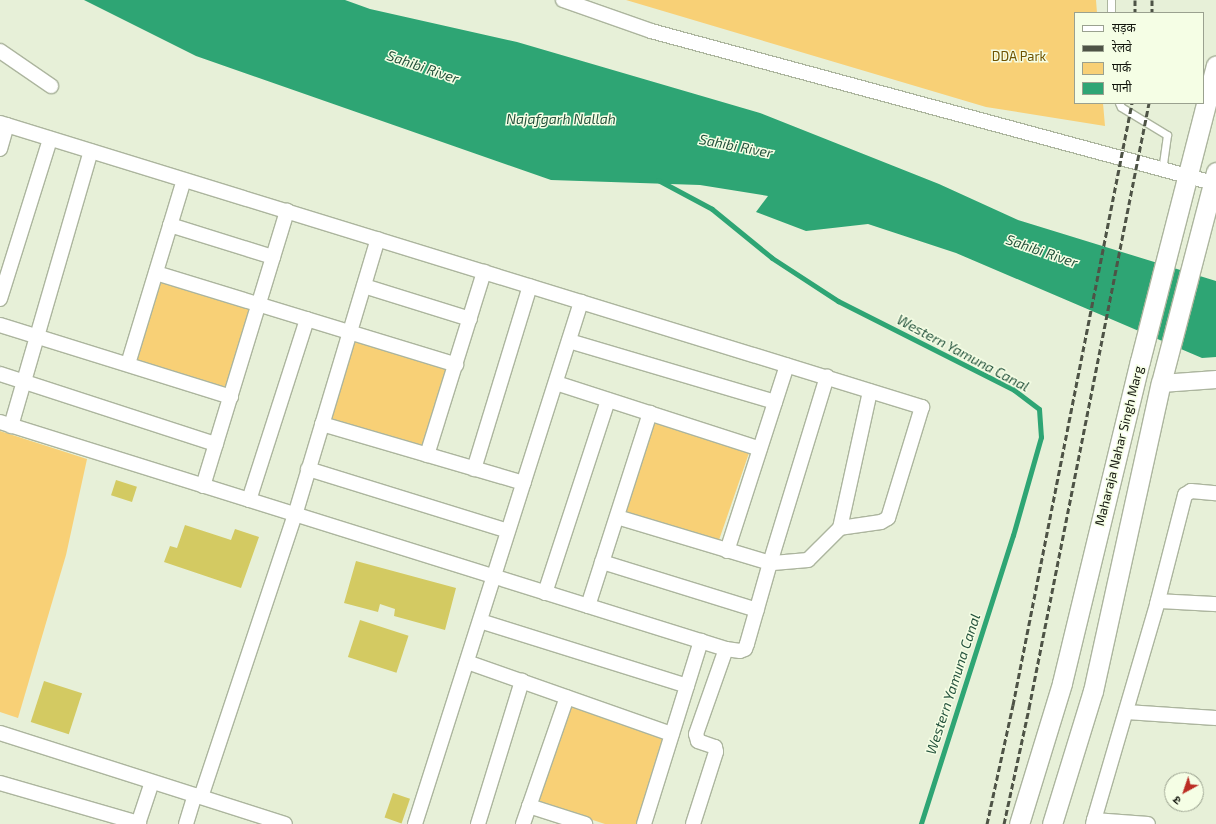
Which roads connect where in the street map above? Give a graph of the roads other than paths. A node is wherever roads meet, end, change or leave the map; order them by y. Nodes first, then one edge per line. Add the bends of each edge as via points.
1 (563, 0) edge
2 (1111, 0) edge
3 (1111, 12) edge
4 (0, 51) edge
5 (1216, 66) edge
6 (51, 86) dead end
7 (1121, 104) edge
8 (4, 124) edge
9 (50, 139) junction
10 (0, 149) edge
11 (91, 151) junction
12 (1162, 169) junction
13 (1187, 174) junction
14 (1215, 178) edge
15 (184, 180) junction
16 (287, 211) junction
17 (170, 226) junction
18 (378, 239) junction
19 (273, 258) junction
20 (484, 272) junction
21 (156, 273) junction
22 (364, 286) junction
23 (530, 286) junction
24 (0, 300) edge
25 (582, 302) junction
26 (259, 305) junction
27 (307, 319) junction
28 (470, 319) junction
29 (0, 325) edge
30 (350, 332) junction
31 (37, 336) junction
32 (569, 341) junction
33 (128, 364) junction
34 (456, 364) junction
35 (787, 365) junction
36 (0, 374) edge
37 (1163, 375) junction
38 (827, 378) junction
39 (1216, 379) edge
40 (24, 382) junction
41 (556, 383) junction
42 (870, 391) junction
43 (231, 397) junction
44 (608, 400) junction
45 (774, 402) junction
46 (650, 414) junction
47 (6, 424) edge
48 (322, 424) junction
49 (216, 444) junction
50 (760, 449) junction
51 (427, 455) junction
52 (308, 469) junction
53 (474, 469) junction
54 (524, 484) junction
55 (203, 486) junction
56 (1216, 493) edge
57 (249, 500) junction
58 (295, 514) junction
59 (617, 517) junction
60 (840, 528) junction
61 (508, 531) junction
62 (727, 551) junction
63 (602, 562) junction
64 (770, 563) junction
65 (494, 577) junction
66 (545, 593) junction
67 (1157, 604) junction
68 (1216, 604) edge
69 (588, 606) junction
70 (757, 610) junction
71 (480, 621) junction
72 (701, 641) junction
73 (726, 649) junction
74 (467, 662) junction
75 (522, 681) junction
76 (687, 686) junction
77 (567, 697) junction
78 (1126, 712) junction
79 (1216, 718) edge
80 (0, 733) edge
81 (672, 734) junction
82 (152, 782) junction
83 (0, 783) edge
84 (198, 796) junction
85 (529, 806) junction
86 (244, 818) edge
87 (1094, 822) edge
88 (139, 823) edge
89 (186, 824) edge
90 (285, 824) edge
91 (415, 824) edge
92 (478, 824) edge
93 (523, 824) edge
94 (585, 824) edge
95 (644, 824) edge
96 (693, 824) edge
97 (1019, 824) edge
98 (1052, 824) edge
99 (1148, 824) edge

1 - 12 street via 651,30
2 - 3 lane
4 - 6 street
5 - 13 main road, Maharaja Nahar Singh Marg
7 - 12 lane via 1168,135
8 - 9 street
8 - 10 street
9 - 11 street
9 - 24 street
11 - 15 street
11 - 31 street
12 - 13 street
13 - 14 street
13 - 97 main road, Maharaja Nahar Singh Marg via 1062,682
14 - 37 main road, Maharaja Nahar Singh Marg
15 - 16 street
15 - 17 street
16 - 18 street
16 - 19 street
17 - 19 street
17 - 21 street
18 - 20 street
18 - 22 street
19 - 26 street
20 - 23 street
20 - 28 street
21 - 26 street
21 - 33 street
22 - 28 street
22 - 30 street
23 - 25 street
23 - 53 street
25 - 32 street
25 - 35 street
26 - 27 street
26 - 43 street
27 - 30 street
27 - 57 street
28 - 34 street
29 - 31 street
30 - 34 street
30 - 48 street
31 - 33 street
31 - 40 street
32 - 41 street
32 - 45 street
33 - 43 street
34 - 51 street
35 - 38 street
35 - 45 street
36 - 40 street
37 - 39 street
37 - 98 main road, Maharaja Nahar Singh Marg via 1092,691
38 - 42 street
38 - 64 street
40 - 47 street
40 - 49 street
41 - 44 street
41 - 54 street
42 - 60 street
42 - 60 street via 920,404 922,411 888,518 881,522
43 - 49 street
44 - 46 street
44 - 66 street
45 - 50 street
46 - 50 street
46 - 59 street
47 - 55 street
48 - 51 street
48 - 52 street
49 - 55 street
50 - 62 street
51 - 53 street
52 - 58 street
52 - 61 street
53 - 54 street
54 - 61 street
55 - 57 street
56 - 67 street via 1191,491 1185,495
57 - 58 street
58 - 65 street
58 - 84 street
59 - 62 street
59 - 63 street
60 - 64 street via 808,560
61 - 65 street
62 - 64 street
63 - 69 street
63 - 70 street
64 - 70 street
65 - 66 street
65 - 71 street
66 - 69 street
67 - 68 street via 1158,601
67 - 78 street
69 - 72 street
70 - 73 street via 745,649
71 - 74 street
71 - 76 street
72 - 73 street
72 - 76 street
73 - 96 street via 696,734 698,741 715,747 716,752
74 - 75 street
74 - 91 street
75 - 77 street
75 - 92 street
76 - 81 street
77 - 81 street
77 - 85 street
78 - 79 street
78 - 87 street
80 - 82 street
81 - 95 street
82 - 84 street
82 - 88 street
83 - 88 street
84 - 86 street
84 - 89 street
85 - 93 street
85 - 94 street
86 - 90 street
87 - 99 street

